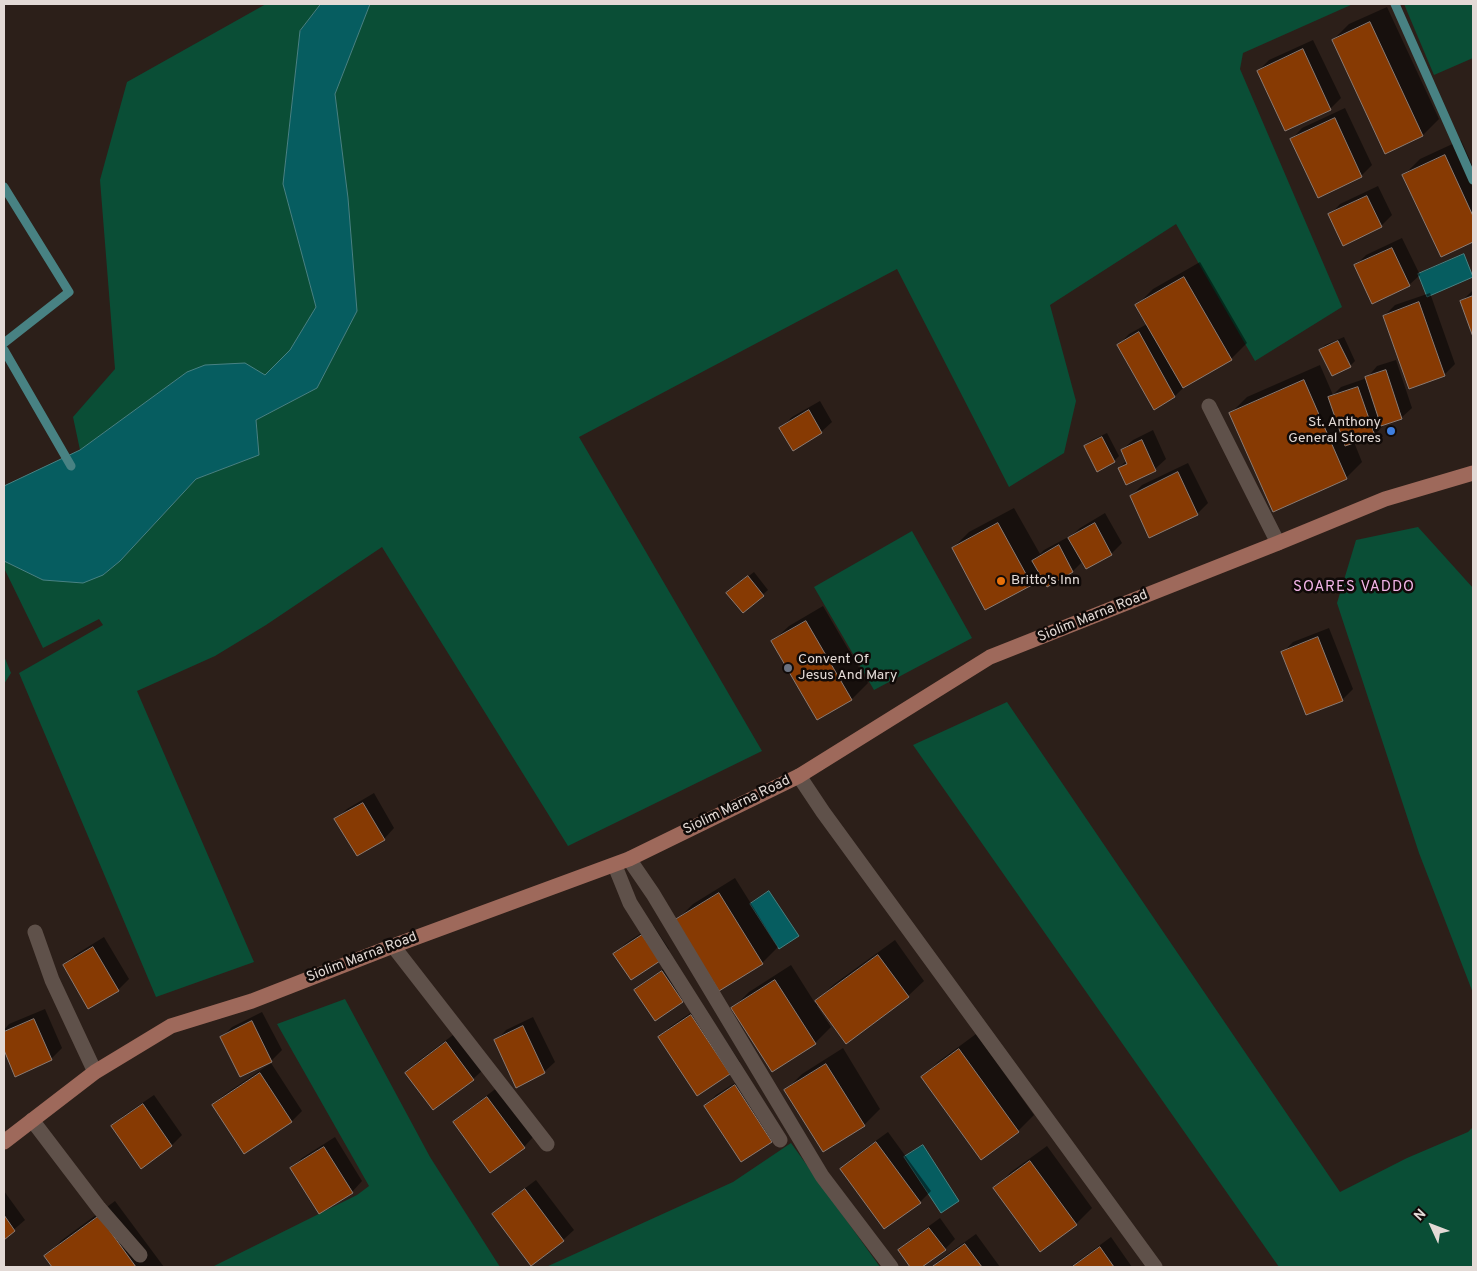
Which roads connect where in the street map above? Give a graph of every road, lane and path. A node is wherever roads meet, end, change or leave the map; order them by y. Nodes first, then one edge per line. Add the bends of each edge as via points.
1 (1209, 406) dead end
2 (1473, 473) edge
3 (1278, 543) junction
4 (799, 776) junction
5 (630, 859) junction
6 (615, 866) junction
7 (35, 932) dead end
8 (393, 946) junction
9 (95, 1072) junction
10 (32, 1120) junction
11 (780, 1140) dead end
12 (4, 1142) edge
13 (547, 1144) dead end
14 (140, 1255) dead end
15 (891, 1267) edge
16 (1155, 1267) edge

1 - 3 street
2 - 3 main road, Siolim Marna Road via 1385,499
3 - 4 main road, Siolim Marna Road via 990,657
4 - 5 main road, Siolim Marna Road
4 - 16 street
5 - 6 main road, Siolim Marna Road
5 - 15 street via 822,1176
6 - 8 main road, Siolim Marna Road
6 - 11 street via 630,903
7 - 9 street via 52,980
8 - 9 main road, Siolim Marna Road via 252,1001 171,1026
8 - 13 street
9 - 10 main road, Siolim Marna Road
10 - 12 main road, Siolim Marna Road
10 - 14 street via 99,1208

